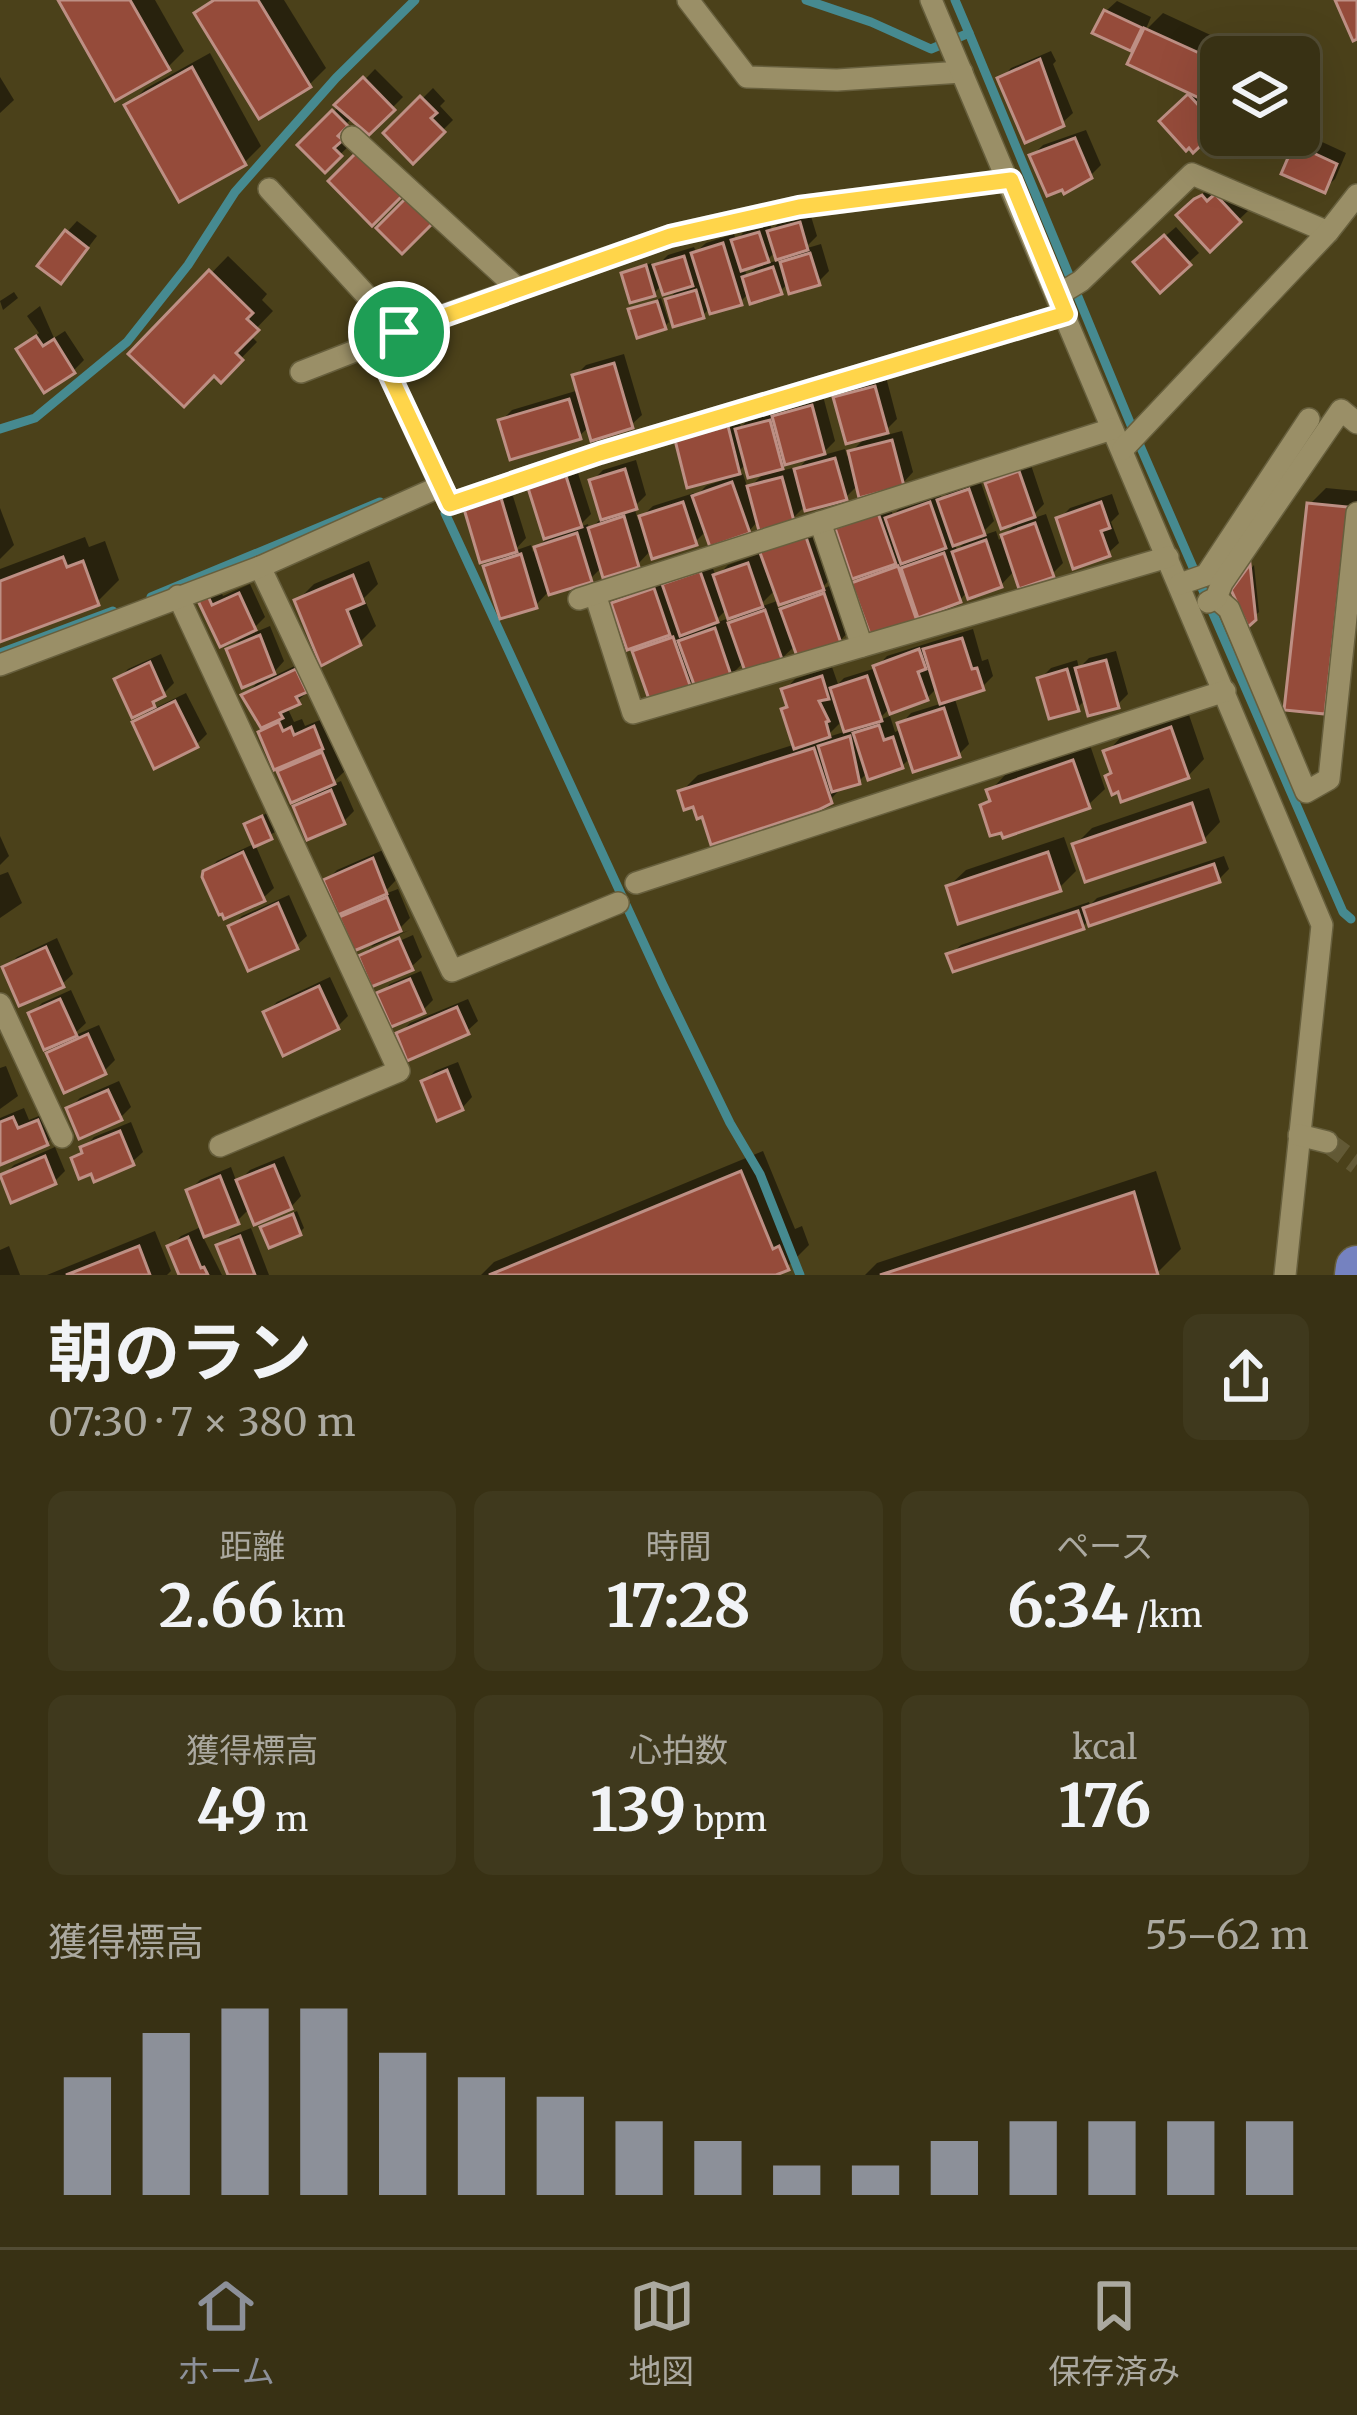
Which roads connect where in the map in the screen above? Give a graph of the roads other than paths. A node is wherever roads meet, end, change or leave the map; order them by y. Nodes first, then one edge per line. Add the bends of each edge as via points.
1 (688, 0) edge
2 (931, 0) edge
3 (962, 72) junction
4 (352, 137) dead end
5 (1011, 180) junction
6 (269, 189) dead end
7 (1357, 195) edge
8 (1328, 232) junction
9 (518, 289) junction
10 (1068, 295) junction
11 (392, 338) junction
12 (301, 372) dead end
13 (1309, 419) dead end
14 (1357, 423) edge
15 (1127, 438) junction
16 (441, 486) junction
17 (1357, 513) edge
18 (820, 522) junction
19 (1168, 557) junction
20 (260, 567) junction
21 (1192, 580) junction
22 (178, 596) junction
23 (1204, 603) junction
24 (862, 646) junction
25 (1350, 652) edge
26 (0, 665) edge
27 (1225, 691) junction
28 (636, 884) dead end
29 (618, 903) dead end
30 (0, 1004) edge
31 (1299, 1135) junction
32 (62, 1137) dead end
33 (1327, 1142) tunnel mouth
34 (220, 1146) dead end
35 (1285, 1275) edge

1 - 3 street via 747,77
2 - 3 street
3 - 5 street
4 - 9 street
5 - 9 street via 799,207 670,236
5 - 10 street
6 - 11 street
7 - 8 street
8 - 10 street via 1192,174
8 - 15 street
9 - 11 street
10 - 15 street
10 - 16 street via 450,504
11 - 12 street
11 - 16 street via 383,361
13 - 21 street
14 - 23 street via 1340,410
15 - 18 street
15 - 19 street
16 - 20 street
17 - 25 street
18 - 24 street
18 - 24 street via 587,596 633,713
19 - 21 street
19 - 24 street
20 - 22 street
20 - 29 street via 452,971
21 - 23 street
22 - 26 street
22 - 34 street via 399,1071
23 - 25 street via 1229,609 1306,792 1329,779
23 - 27 street
27 - 28 street
27 - 31 street via 1322,925
30 - 32 street
31 - 33 street
31 - 35 street

